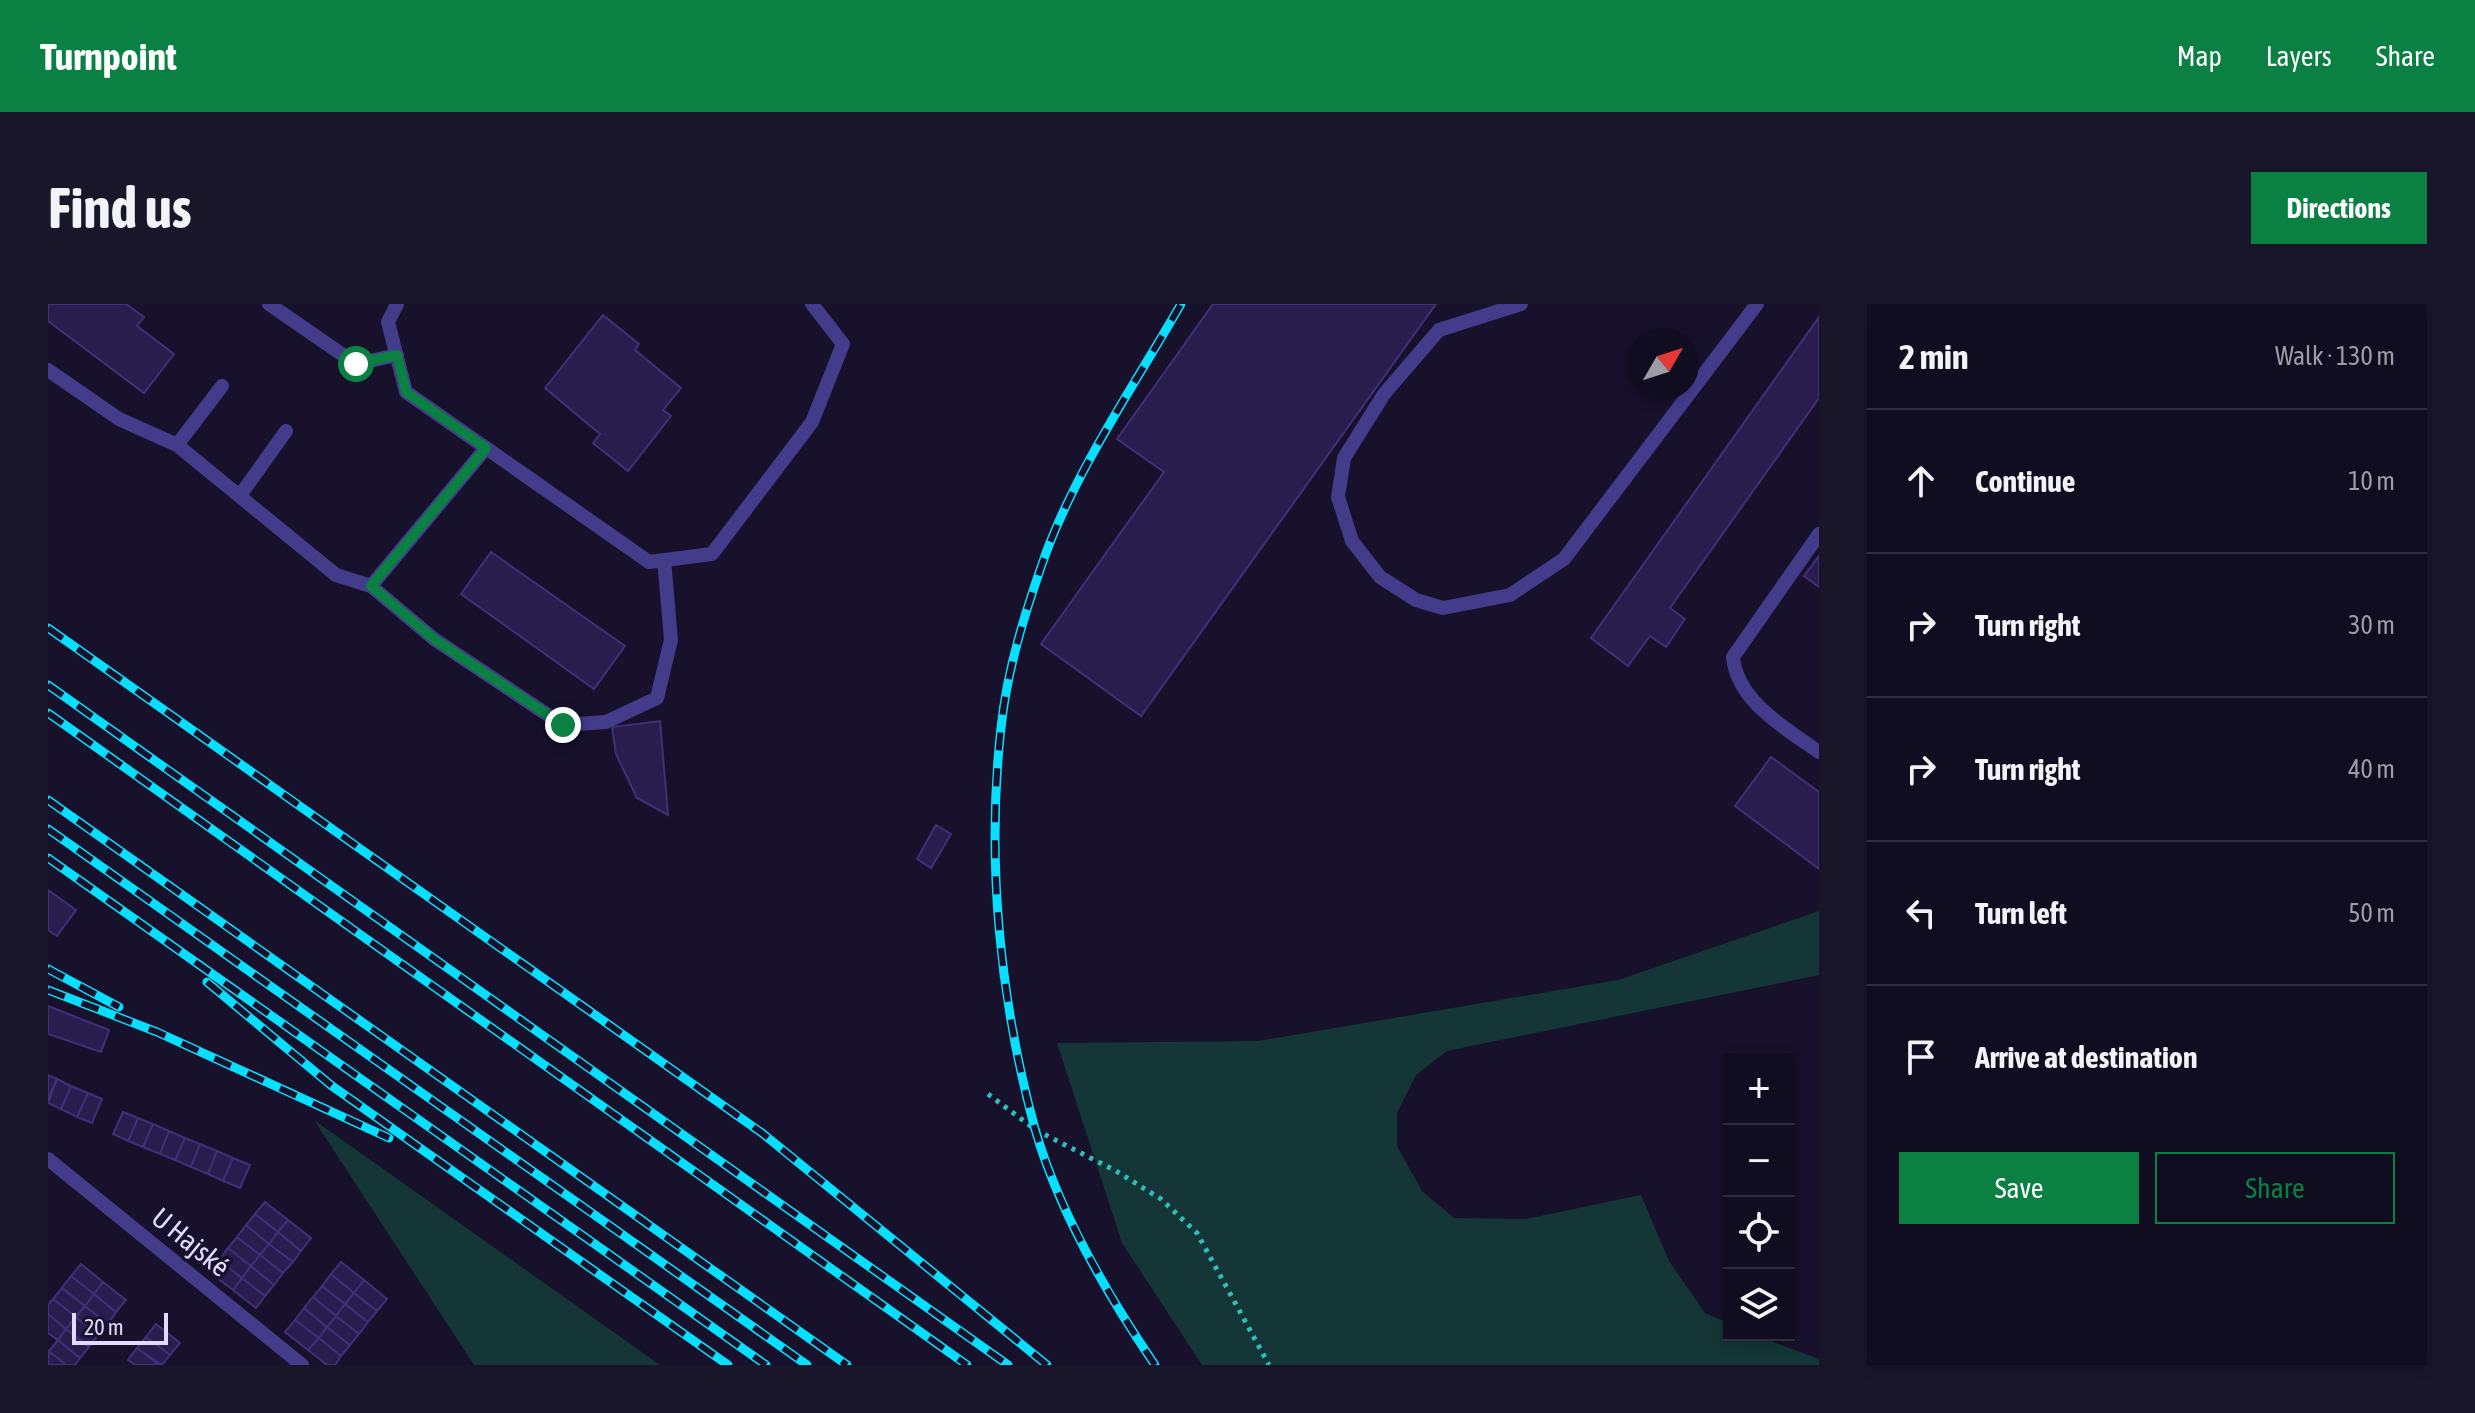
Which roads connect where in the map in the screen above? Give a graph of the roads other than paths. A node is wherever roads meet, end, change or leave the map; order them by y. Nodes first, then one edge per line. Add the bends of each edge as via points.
1 (269, 304) edge
2 (397, 304) edge
3 (812, 304) edge
4 (1521, 304) edge
5 (1757, 304) edge
6 (397, 355) junction
7 (48, 370) edge
8 (222, 386) dead end
9 (286, 431) dead end
10 (177, 445) junction
11 (486, 448) junction
12 (241, 494) junction
13 (1819, 534) edge
14 (664, 560) junction
15 (371, 586) junction
16 (1819, 752) edge
17 (48, 1159) edge
18 (302, 1365) edge

1 - 6 lane via 356,364
2 - 6 lane via 388,322
3 - 14 lane via 843,344 812,422 712,554
4 - 5 lane via 1439,330 1384,394 1344,458 1338,497 1352,541 1380,577 1416,600 1443,608 1510,595 1564,559
6 - 11 lane via 406,392
7 - 10 lane via 119,419
8 - 10 lane
9 - 12 lane
10 - 12 lane
11 - 14 lane via 649,562
11 - 15 lane
12 - 15 lane via 336,575
13 - 16 lane via 1733,657 1735,679 1772,719
14 - 15 lane via 671,640 657,698 606,722 563,725 434,639
17 - 18 lane, U Hajské

